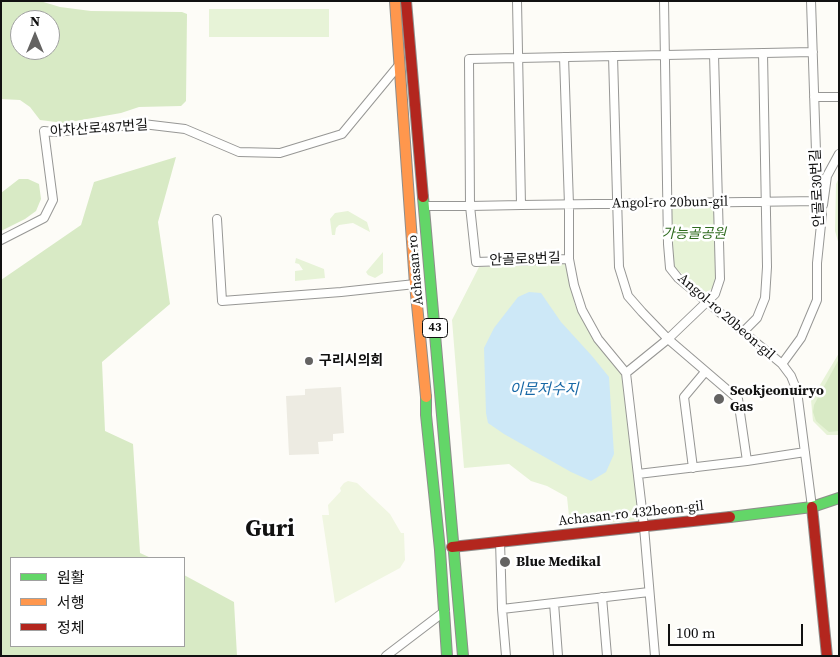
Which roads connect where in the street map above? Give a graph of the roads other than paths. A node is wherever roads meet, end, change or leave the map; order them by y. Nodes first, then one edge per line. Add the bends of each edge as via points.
1 (395, 1) edge
2 (406, 1) edge
3 (517, 1) edge
4 (664, 1) edge
5 (811, 1) edge
6 (813, 52) junction
7 (763, 53) junction
8 (714, 54) junction
9 (664, 55) junction
10 (612, 56) junction
11 (564, 57) junction
12 (518, 58) junction
13 (399, 65) junction
14 (814, 97) junction
15 (839, 97) edge
16 (839, 154) edge
17 (820, 201) junction
18 (718, 202) junction
19 (766, 202) junction
20 (667, 203) junction
21 (569, 204) junction
22 (616, 204) junction
23 (521, 205) junction
24 (424, 206) junction
25 (470, 206) junction
26 (822, 215) junction
27 (217, 219) dead end
28 (1, 240) edge
29 (569, 259) junction
30 (415, 284) junction
31 (708, 301) junction
32 (743, 332) junction
33 (668, 339) junction
34 (782, 364) junction
35 (705, 372) junction
36 (626, 373) junction
37 (805, 452) junction
38 (747, 461) junction
39 (693, 468) junction
40 (638, 474) junction
41 (839, 498) edge
42 (812, 507) junction
43 (644, 527) junction
44 (500, 541) junction
45 (452, 547) junction
46 (649, 592) junction
47 (602, 597) junction
48 (554, 603) junction
49 (502, 609) junction
50 (445, 611) junction
51 (386, 656) edge
52 (447, 656) edge
53 (463, 656) edge
54 (506, 656) edge
55 (558, 656) edge
56 (607, 656) edge
57 (654, 656) edge
58 (828, 656) edge

1 - 13 main road, Achasan-ro / 43
2 - 24 main road, Achasan-ro / 43
3 - 12 street
4 - 9 street, Angol-ro 20beon-gil
5 - 6 street, 안골로30번길
6 - 7 street
6 - 14 street, 안골로30번길
7 - 8 street
7 - 19 street
8 - 9 street
8 - 18 street
9 - 10 street
9 - 20 street, Angol-ro 20beon-gil
10 - 11 street
10 - 22 street
11 - 12 street
11 - 21 street
12 - 23 street
12 - 25 street via 469,59
13 - 28 street, 아차산로487번길 via 342,134 280,153 240,152 185,130 143,124 44,131 53,200 44,218
13 - 30 main road, Achasan-ro / 43
14 - 15 street
14 - 17 street, 안골로30번길 via 816,182
16 - 26 street via 827,176
17 - 19 street, Angol-ro 20bun-gil
17 - 26 street, 안골로30번길
18 - 19 street, Angol-ro 20bun-gil
18 - 20 street, Angol-ro 20bun-gil
18 - 31 street via 720,280 715,294
19 - 32 street via 764,298 757,318
20 - 22 street, Angol-ro 20bun-gil
20 - 31 street, Angol-ro 20beon-gil via 670,268
21 - 22 street, Angol-ro 20bun-gil
21 - 23 street, Angol-ro 20bun-gil
21 - 29 street
22 - 33 street via 619,268 628,296
23 - 25 street
24 - 25 street
24 - 45 main road, Achasan-ro / 43
25 - 29 street, 안골로8번길 via 476,262
26 - 34 street, 안골로30번길 via 817,300 801,338
27 - 30 street via 222,301
29 - 36 street, 안골로8번길 via 582,310 598,339
30 - 50 main road, Achasan-ro / 43
31 - 32 street, Angol-ro 20beon-gil
31 - 33 street
32 - 34 street, Angol-ro 20beon-gil
33 - 35 street
33 - 36 street
34 - 37 street, Angol-ro 20beon-gil via 798,391
35 - 38 street via 738,399
35 - 39 street via 684,397
36 - 40 street
37 - 38 street
37 - 42 street, Angol-ro 20beon-gil
38 - 39 street
39 - 40 street
40 - 43 street
41 - 42 main road, Achasan-ro 432beon-gil
42 - 43 main road, Achasan-ro 432beon-gil
42 - 58 main road
43 - 44 main road, Achasan-ro 432beon-gil
43 - 46 street
44 - 45 main road, Achasan-ro 432beon-gil
44 - 49 street
45 - 53 main road, Achasan-ro / 43
46 - 47 street
46 - 57 street
47 - 48 street
47 - 56 street
48 - 49 street
48 - 55 street
49 - 54 street
50 - 51 street
50 - 52 main road, Achasan-ro / 43

